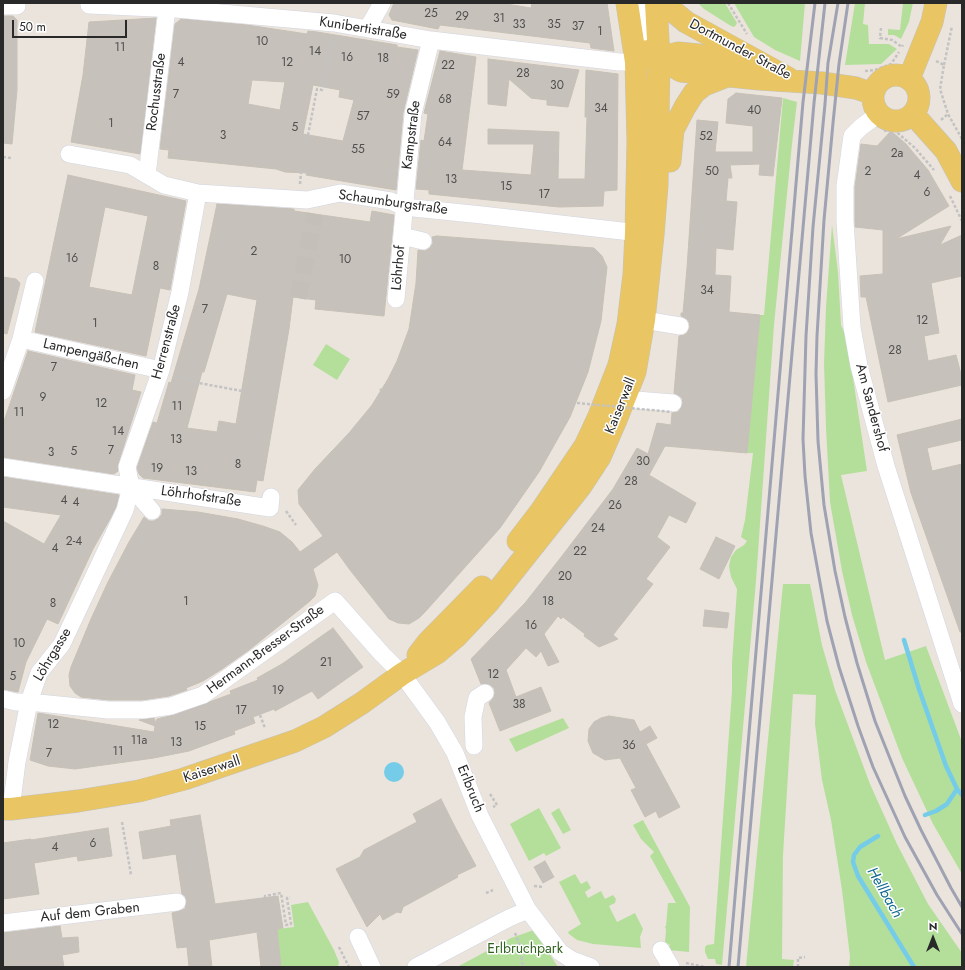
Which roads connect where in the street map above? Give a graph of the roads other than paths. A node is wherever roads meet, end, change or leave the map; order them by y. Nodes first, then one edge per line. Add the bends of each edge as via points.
1 (382, 3) edge
2 (628, 3) edge
3 (639, 3) edge
4 (656, 3) edge
5 (666, 3) edge
6 (936, 3) edge
7 (89, 5) dead end
8 (173, 7) edge
9 (368, 28) junction
10 (431, 40) junction
11 (638, 50) junction
12 (659, 58) junction
13 (729, 76) junction
14 (910, 79) junction
15 (796, 81) junction
16 (876, 104) junction
17 (913, 114) junction
18 (69, 154) dead end
19 (147, 175) junction
20 (956, 188) edge
21 (198, 193) junction
22 (404, 207) junction
23 (648, 228) junction
24 (402, 236) junction
25 (423, 241) dead end
26 (34, 281) dead end
27 (396, 299) dead end
28 (644, 320) junction
29 (680, 326) dead end
30 (21, 339) junction
31 (161, 370) junction
32 (3, 391) edge
33 (624, 399) junction
34 (673, 408) road end
35 (3, 467) edge
36 (131, 487) junction
37 (270, 502) dead end
38 (152, 511) dead end
39 (402, 674) junction
40 (485, 693) dead end
41 (3, 699) edge
42 (29, 702) junction
43 (962, 704) edge
44 (474, 746) dead end
45 (7, 809) edge
46 (177, 902) dead end
47 (528, 910) junction
48 (3, 923) edge
49 (358, 937) dead end
50 (661, 950) dead end
51 (372, 967) edge
52 (416, 967) edge
53 (591, 967) edge
54 (671, 967) edge

1 - 9 street
2 - 11 main road, Kaiserwall
3 - 11 street
4 - 12 main road, Kaiserwall
5 - 15 main road, Dortmunder Straße via 686,22
6 - 14 main road via 930,28
7 - 8 street, Kunibertistraße
8 - 9 street, Kunibertistraße
8 - 19 street, Rochusstraße
9 - 10 street, Kunibertistraße
10 - 11 street, Kunibertistraße via 606,60
10 - 22 street, Kampstraße via 413,114
11 - 12 main road, Dortmunder Straße
11 - 12 main road, Dortmunder Straße
11 - 23 main road, Kaiserwall
12 - 13 main road, Dortmunder Straße via 681,71
12 - 15 main road, Dortmunder Straße via 678,53 699,55
12 - 23 main road, Kaiserwall via 657,185
13 - 15 main road, Dortmunder Straße
13 - 23 main road via 704,84 694,93 682,113 671,140 669,178
14 - 16 main road via 899,75 887,77 878,84
14 - 17 main road via 919,96
15 - 16 main road, Dortmunder Straße via 856,88
16 - 17 main road via 885,118 892,120 900,120
16 - 43 street, Am Sandershof via 856,132 845,186 844,221 858,366 886,466
17 - 20 main road via 946,151
18 - 19 street, Schaumburgstraße via 130,165
19 - 21 street, Schaumburgstraße via 164,185
21 - 22 street, Schaumburgstraße via 308,200 316,206 340,193 390,201
21 - 31 street, Herrenstraße via 180,292
22 - 23 street, Schaumburgstraße
22 - 24 street, Löhrhof
23 - 28 main road, Kaiserwall
23 - 39 main road, Kaiserwall via 634,274 628,324 619,365 585,446 541,511 478,592 428,642
24 - 25 street, Löhrhof
24 - 27 street, Löhrhof
26 - 30 street
28 - 29 street
28 - 33 main road, Kaiserwall via 635,372
30 - 31 street, Lampengäßchen
30 - 32 street
31 - 36 street, Herrenstraße via 127,467
33 - 34 street
33 - 39 main road, Kaiserwall via 600,457 581,486 488,603 437,653
35 - 36 street, Löhrhofstraße
36 - 37 street, Löhrhofstraße
36 - 38 street, Löhrhofstraße
36 - 42 street, Löhrgasse via 125,510 62,644 39,673
39 - 42 street, Hermann-Bresser-Straße via 335,601 203,695 171,706 143,710 108,710
39 - 45 main road, Kaiserwall via 324,726 295,741 239,761 184,779 138,790 78,801
39 - 47 street, Erlbruch via 437,722 455,753 480,816
40 - 44 street via 477,698 473,717
41 - 42 street, Hermann-Bresser-Straße
42 - 45 street, Löhrgasse
46 - 48 street, Auf dem Graben
47 - 52 street
47 - 53 street, Erlbruch via 560,952
49 - 51 street
50 - 54 street

